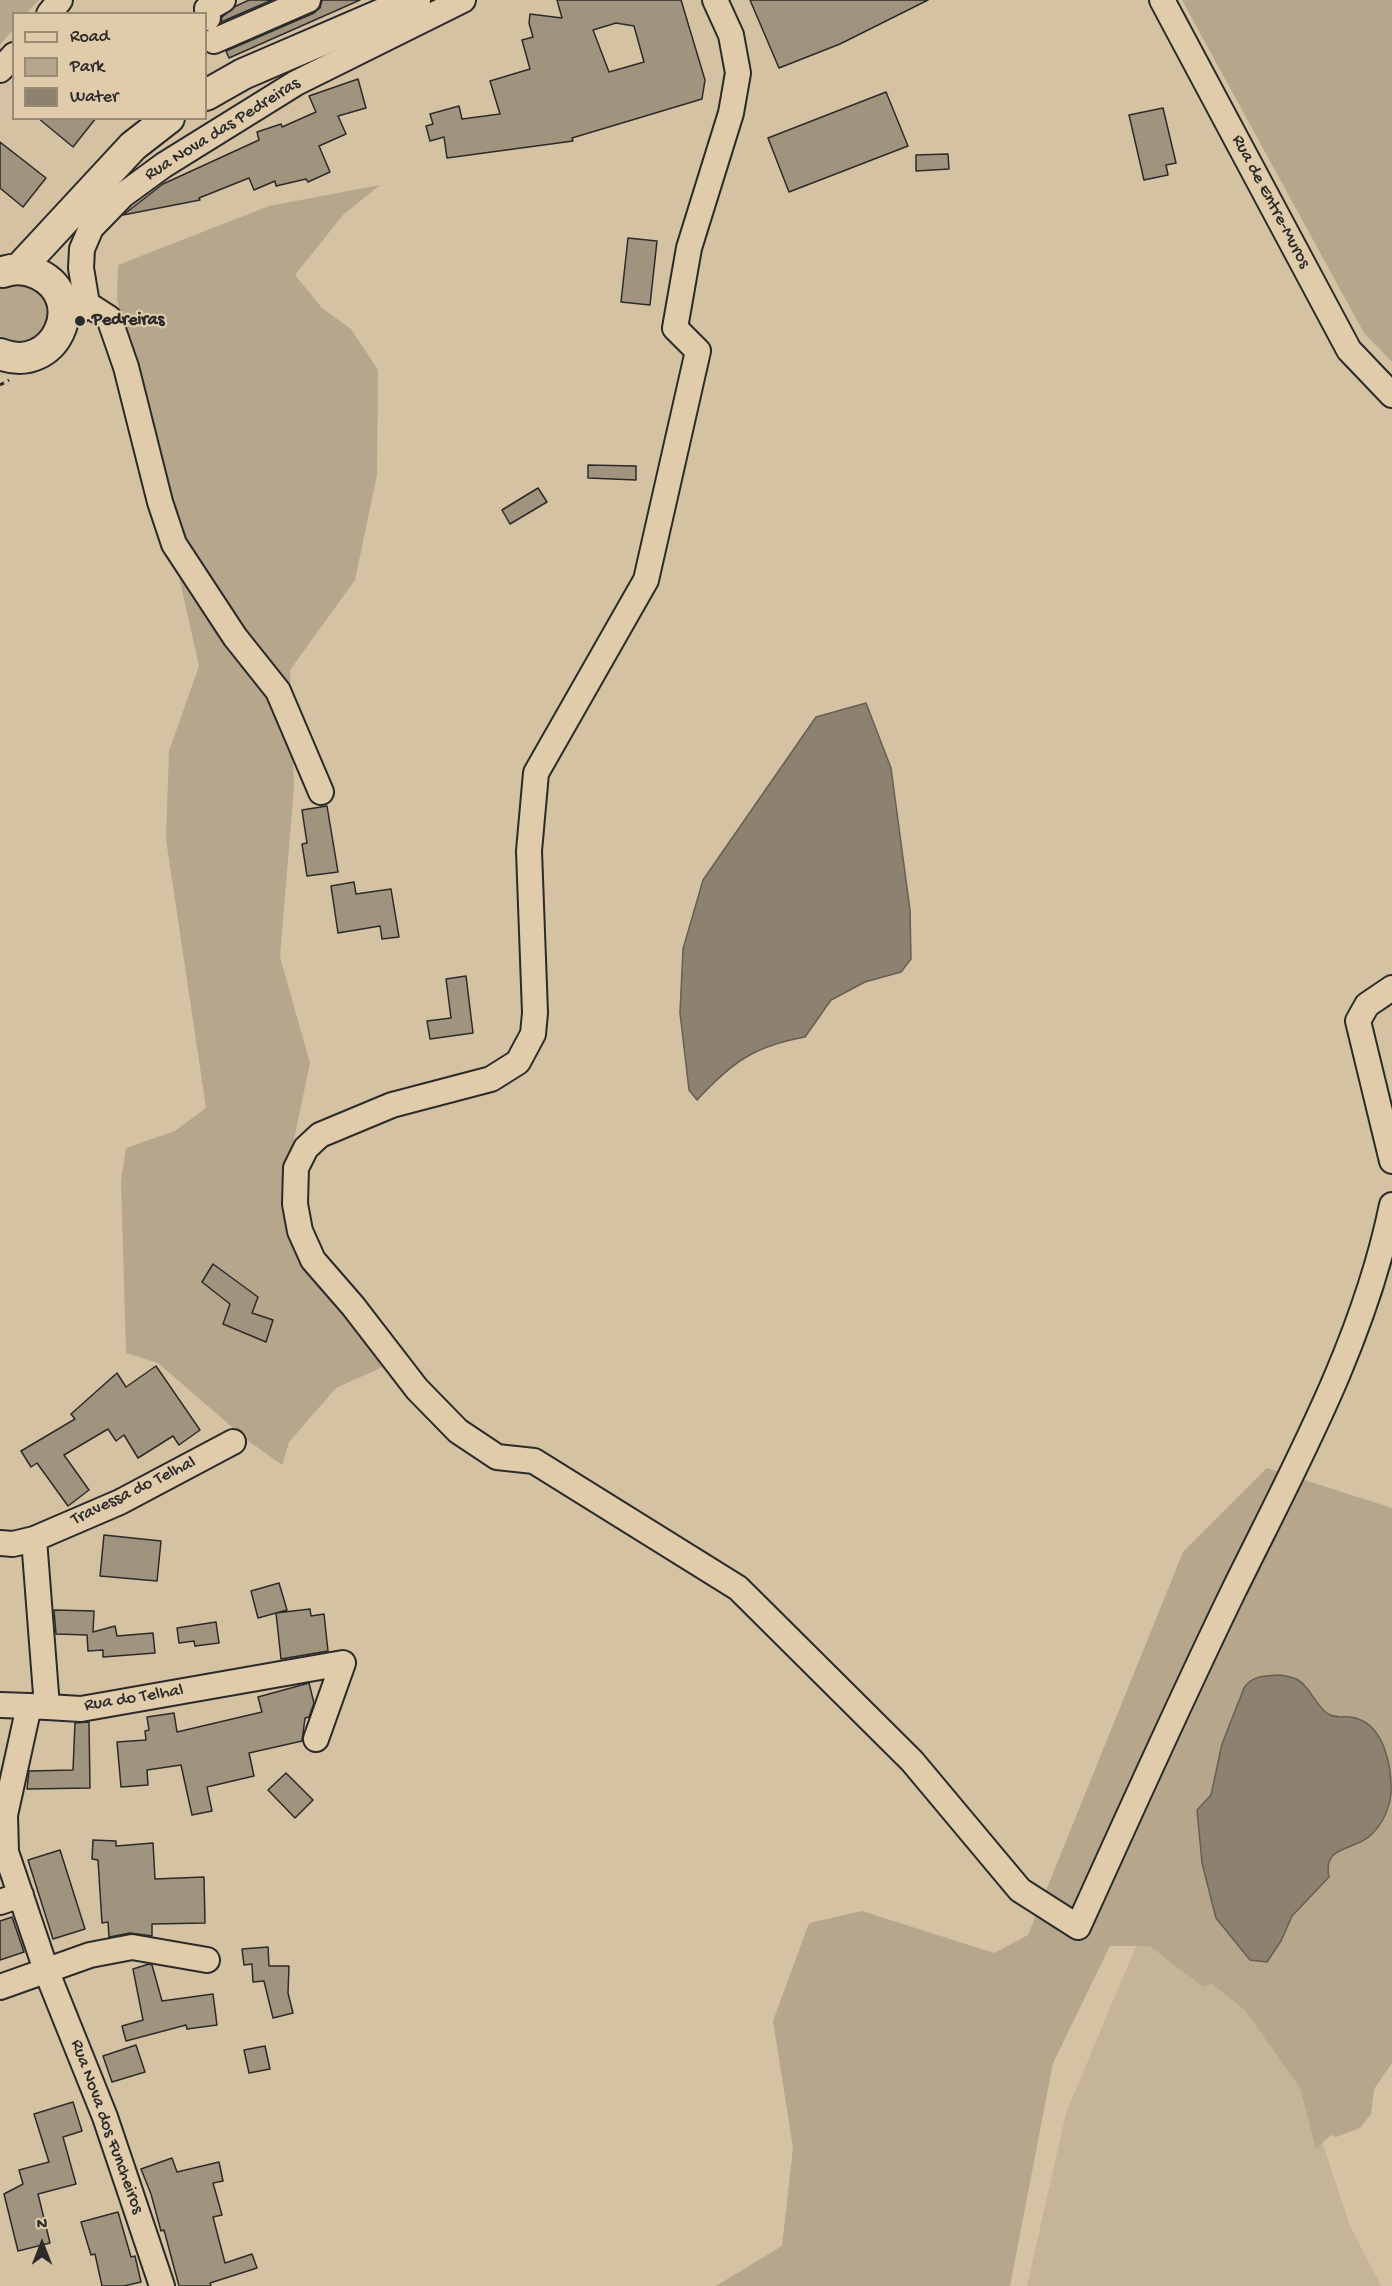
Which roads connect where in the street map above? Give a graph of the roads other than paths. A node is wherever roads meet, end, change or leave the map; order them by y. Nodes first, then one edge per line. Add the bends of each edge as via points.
1 (60, 0) edge
2 (308, 0) edge
3 (415, 0) edge
4 (463, 0) edge
5 (715, 0) edge
6 (1162, 0) edge
7 (370, 9) edge
8 (51, 12) edge
9 (213, 29) edge
10 (12, 57) edge
11 (0, 70) edge
12 (207, 94) edge
13 (166, 120) edge
14 (67, 216) junction
15 (9, 272) edge
16 (54, 286) junction
17 (84, 302) junction
18 (63, 323) junction
19 (10, 365) edge
20 (1392, 394) edge
21 (321, 792) dead end
22 (1392, 988) edge
23 (1392, 1161) edge
24 (1392, 1205) edge
25 (232, 1442) dead end
26 (34, 1539) junction
27 (0, 1543) edge
28 (0, 1705) edge
29 (38, 1707) junction
30 (316, 1739) dead end
31 (6, 1785) edge
32 (10, 1898) edge
33 (207, 1959) dead end
34 (46, 1970) junction
35 (0, 1987) edge
36 (162, 2286) edge

1 - 8 street
2 - 9 street
3 - 7 main road
4 - 17 street, Rua Nova das Pedreiras via 296,83 123,195 91,228 82,249
5 - 24 street via 731,35 738,73 731,113 689,248 675,328 698,351 646,580 536,773 529,851 535,1013 532,1034 518,1062 491,1079 392,1105 320,1136 306,1148 297,1168 295,1204 300,1231 313,1260 417,1389 458,1431 497,1457 534,1461 738,1588 912,1761 1020,1890 1078,1927 1197,1665 1339,1376 1386,1236
6 - 20 street, Rua de Entre-Muros via 1349,350
7 - 12 main road
10 - 11 street
13 - 14 main road via 133,146
14 - 15 main road
14 - 16 main road via 56,250
15 - 16 main road via 32,271
16 - 18 main road via 63,310
17 - 18 street
17 - 21 street via 109,318 174,544 235,637 278,691
18 - 19 main road via 49,347
22 - 23 street via 1367,1005 1358,1021
25 - 26 street, Travessa do Telhal via 120,1502
26 - 27 street
26 - 29 street
28 - 29 street
29 - 30 street, Rua do Telhal via 81,1709 343,1664
29 - 31 street, Rua Nova dos Funcheiros
31 - 32 street, Rua Nova dos Funcheiros via 4,1815
32 - 34 street, Rua Nova dos Funcheiros
33 - 34 street via 132,1947 90,1955
34 - 35 street
34 - 36 street, Rua Nova dos Funcheiros via 105,2117

